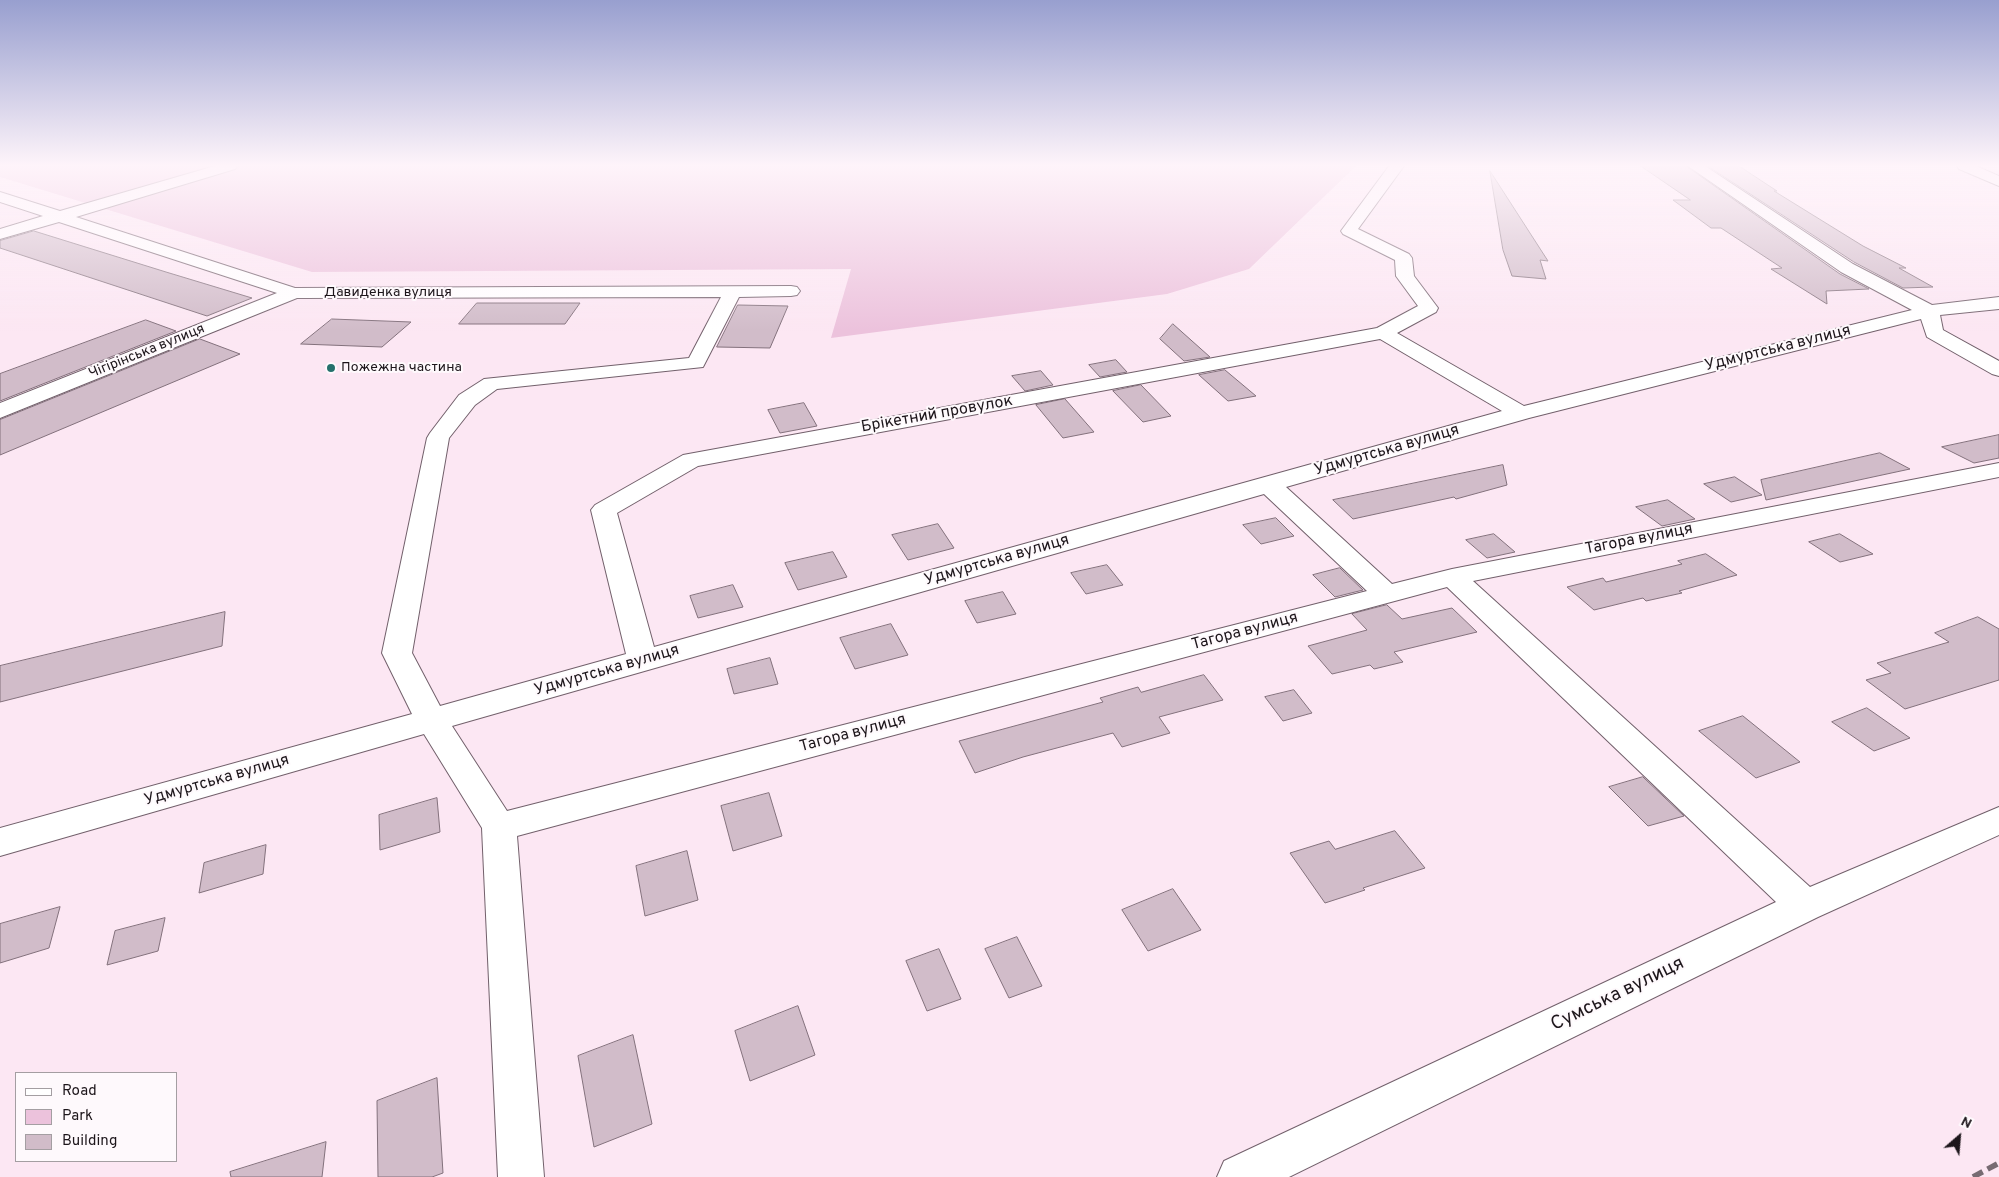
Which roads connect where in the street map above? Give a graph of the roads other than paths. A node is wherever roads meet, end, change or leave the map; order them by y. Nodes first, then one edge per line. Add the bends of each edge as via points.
1 (45, 221) edge
2 (77, 221) edge
3 (1356, 221) edge
4 (1777, 221) edge
5 (0, 234) edge
6 (733, 291) junction
7 (791, 291) dead end
8 (294, 293) junction
9 (1999, 303) edge
10 (1929, 311) junction
11 (1383, 333) junction
12 (1999, 370) edge
13 (0, 411) edge
14 (1520, 413) junction
15 (1999, 470) edge
16 (1268, 484) junction
17 (1452, 577) junction
18 (1387, 594) junction
19 (643, 661) junction
20 (432, 721) junction
21 (1999, 820) edge
22 (499, 827) junction
23 (0, 842) edge
24 (1805, 906) junction
25 (521, 1177) edge
26 (1240, 1177) edge

1 - 5 street
2 - 8 street, Давиденка вулиця
3 - 11 street, Брiкетний провулок via 1349,231 1403,258 1406,276 1428,308
4 - 10 street via 1847,268
6 - 7 street, Давиденка вулиця
6 - 8 street, Давиденка вулиця
6 - 20 street via 696,363 491,383 467,400 438,438 397,653
8 - 13 street, Чiгiрiнська вулиця
9 - 10 street, Удмуртська вулиця
10 - 12 street via 1934,333
10 - 14 street, Удмуртська вулиця
11 - 14 street
11 - 19 street, Брiкетний провулок via 690,460 604,510
14 - 16 street, Удмуртська вулиця
15 - 17 street, Тагора вулиця
16 - 18 street
16 - 19 street, Удмуртська вулиця
17 - 18 street, Тагора вулиця
17 - 24 street
18 - 22 street, Тагора вулиця
19 - 20 street, Удмуртська вулиця
20 - 22 street
20 - 23 street, Удмуртська вулиця
21 - 24 street, Сумська вулиця
22 - 25 street
24 - 26 street, Сумська вулиця

